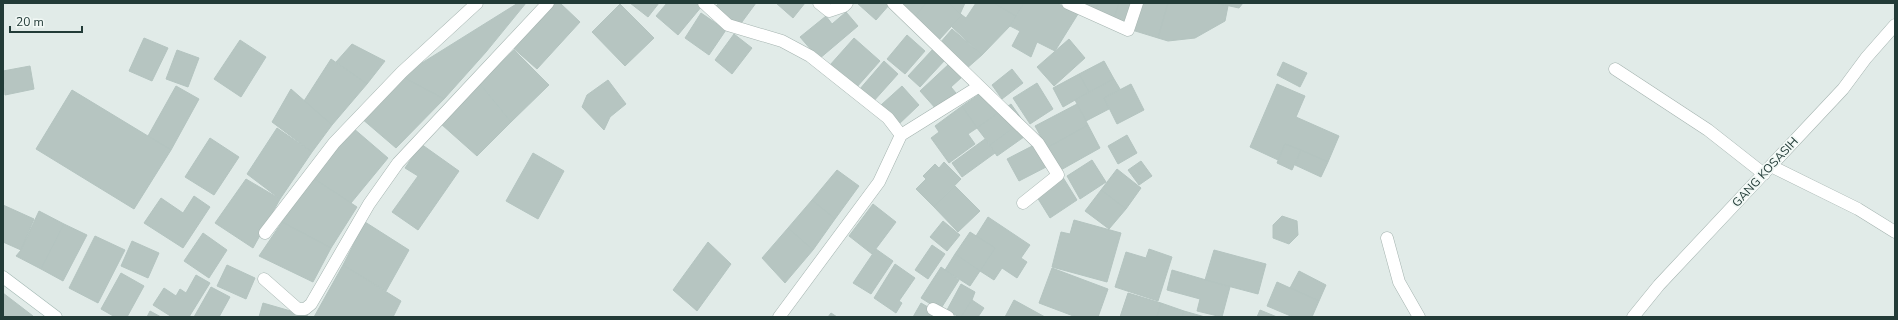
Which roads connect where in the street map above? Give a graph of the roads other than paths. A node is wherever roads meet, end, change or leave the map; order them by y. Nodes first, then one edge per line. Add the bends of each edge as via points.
1 (477, 3) edge
2 (548, 3) edge
3 (704, 3) edge
4 (819, 3) edge
5 (847, 3) edge
6 (893, 3) edge
7 (1068, 3) edge
8 (1137, 3) edge
9 (1895, 25) edge
10 (1615, 69) dead end
11 (978, 87) junction
12 (901, 135) junction
13 (1768, 170) junction
14 (1023, 203) dead end
15 (1895, 232) edge
16 (265, 233) dead end
17 (1387, 238) dead end
18 (3, 277) edge
19 (264, 279) dead end
20 (933, 309) dead end
21 (56, 317) edge
22 (779, 317) edge
23 (948, 317) edge
24 (1419, 317) edge
25 (1633, 317) edge

1 - 16 street via 402,72 334,143
2 - 19 street via 398,163 369,204 311,304 305,309 298,309
3 - 12 street via 728,25 782,41 810,56 888,118
4 - 5 street via 828,11
6 - 11 street
7 - 8 street via 1128,30
9 - 13 street, GANG KOSASIH via 1843,89
10 - 13 street
11 - 12 street
11 - 14 street via 1038,143 1058,176
12 - 22 street via 879,182
13 - 15 street via 1858,209
13 - 25 street, GANG KOSASIH via 1659,285
17 - 24 street via 1399,282
18 - 21 street
20 - 23 street

